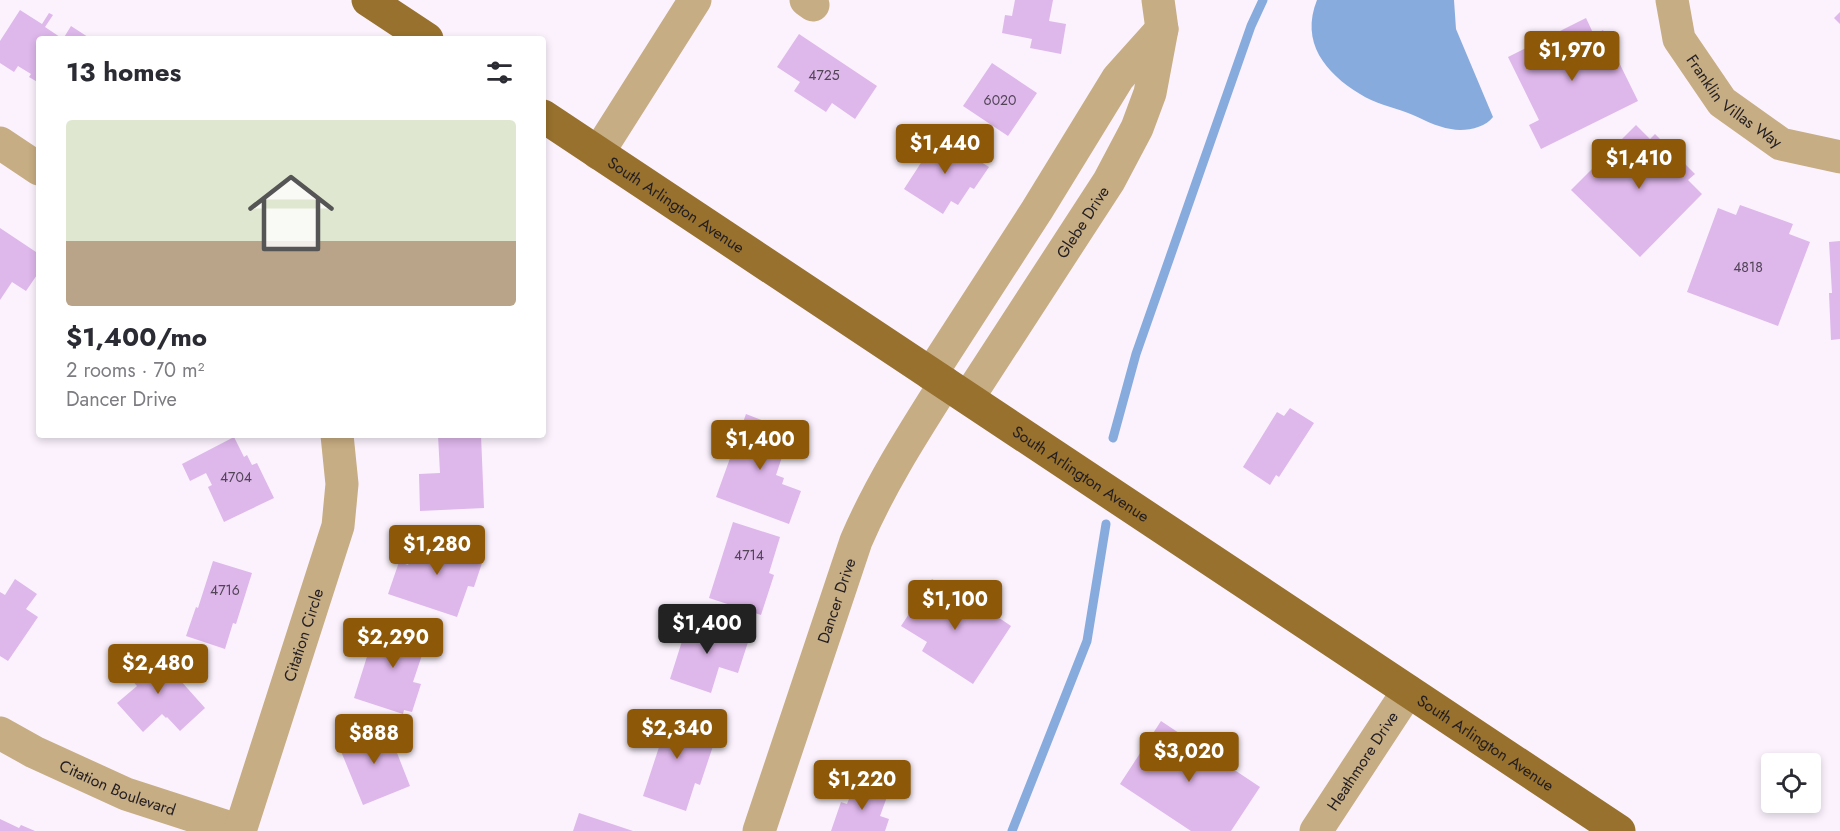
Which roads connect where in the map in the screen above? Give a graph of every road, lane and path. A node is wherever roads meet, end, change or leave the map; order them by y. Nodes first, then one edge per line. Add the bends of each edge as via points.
1 (368, 0) edge
2 (695, 0) edge
3 (1672, 0) edge
4 (1160, 15) edge
5 (422, 36) edge
6 (546, 118) edge
7 (0, 143) edge
8 (598, 153) junction
9 (1840, 157) edge
10 (36, 167) edge
11 (1052, 185) junction
12 (1090, 210) junction
13 (948, 385) junction
14 (337, 438) edge
15 (1408, 691) junction
16 (0, 734) edge
17 (240, 831) edge
18 (759, 831) edge
19 (1316, 831) edge
20 (1619, 831) edge

1 - 5 main road
2 - 8 street
3 - 9 street, Franklin Villas Way via 1679,39 1722,102 1781,144
4 - 11 street, Glebe Drive
4 - 12 street, Glebe Drive via 1150,93 1137,128
6 - 8 main road, South Arlington Avenue
7 - 10 street
8 - 13 main road, South Arlington Avenue
11 - 12 street
11 - 13 street, Glebe Drive
12 - 13 street, Glebe Drive
13 - 15 main road, South Arlington Avenue
13 - 18 street, Dancer Drive via 887,476 856,541
14 - 17 street, Citation Circle via 342,484 338,526
15 - 19 street, Heathmore Drive
15 - 20 main road, South Arlington Avenue
16 - 17 street, Citation Boulevard via 126,794

